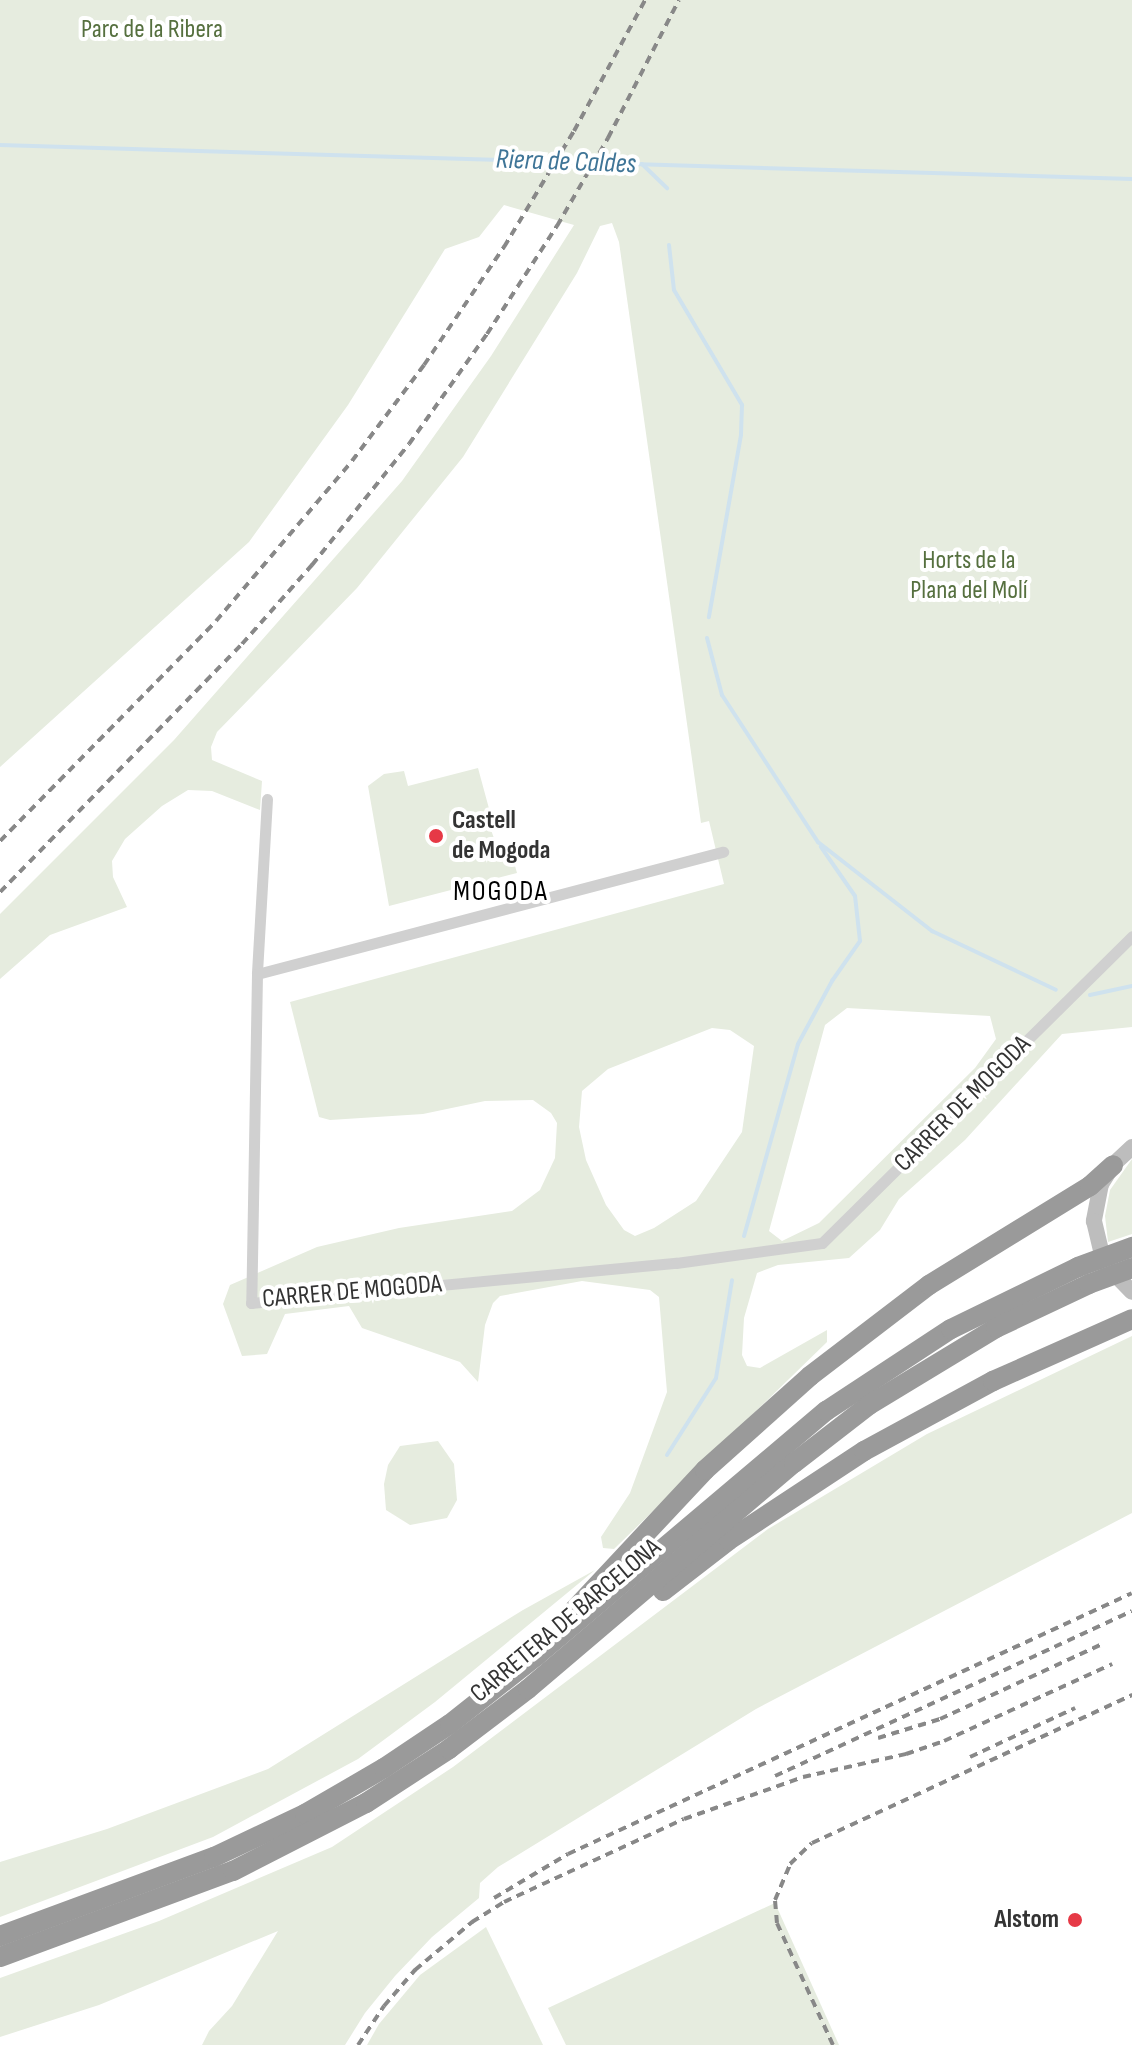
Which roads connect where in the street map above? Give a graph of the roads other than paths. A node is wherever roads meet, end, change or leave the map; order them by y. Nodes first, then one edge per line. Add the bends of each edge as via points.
1 (267, 799) dead end
2 (723, 852) dead end
3 (1132, 936) edge
4 (257, 974) junction
5 (1132, 1147) edge
6 (1113, 1165) junction
7 (1132, 1247) edge
8 (1132, 1268) edge
9 (1084, 1276) junction
10 (1132, 1292) edge
11 (1132, 1319) edge
12 (536, 1656) junction
13 (561, 1662) junction
14 (0, 1936) edge
15 (0, 1957) edge

1 - 4 street
2 - 4 street
3 - 4 street, CARRER DE MOGODA via 822,1243 676,1263 251,1303
5 - 6 main road
6 - 10 main road via 1097,1195 1095,1234 1104,1263
6 - 12 highway via 1090,1186 929,1285 800,1384 670,1505
7 - 9 highway, CARRETERA DE BARCELONA, bridge
8 - 9 highway, CARRETERA DE BARCELONA, bridge
9 - 12 highway, CARRETERA DE BARCELONA via 951,1329 826,1411
9 - 13 highway, CARRETERA DE BARCELONA via 869,1405 774,1479
11 - 13 highway via 1006,1375 864,1451 729,1540
12 - 14 highway, CARRETERA DE BARCELONA via 425,1741 305,1814 176,1874
13 - 15 highway, CARRETERA DE BARCELONA via 449,1749 323,1827 187,1890

